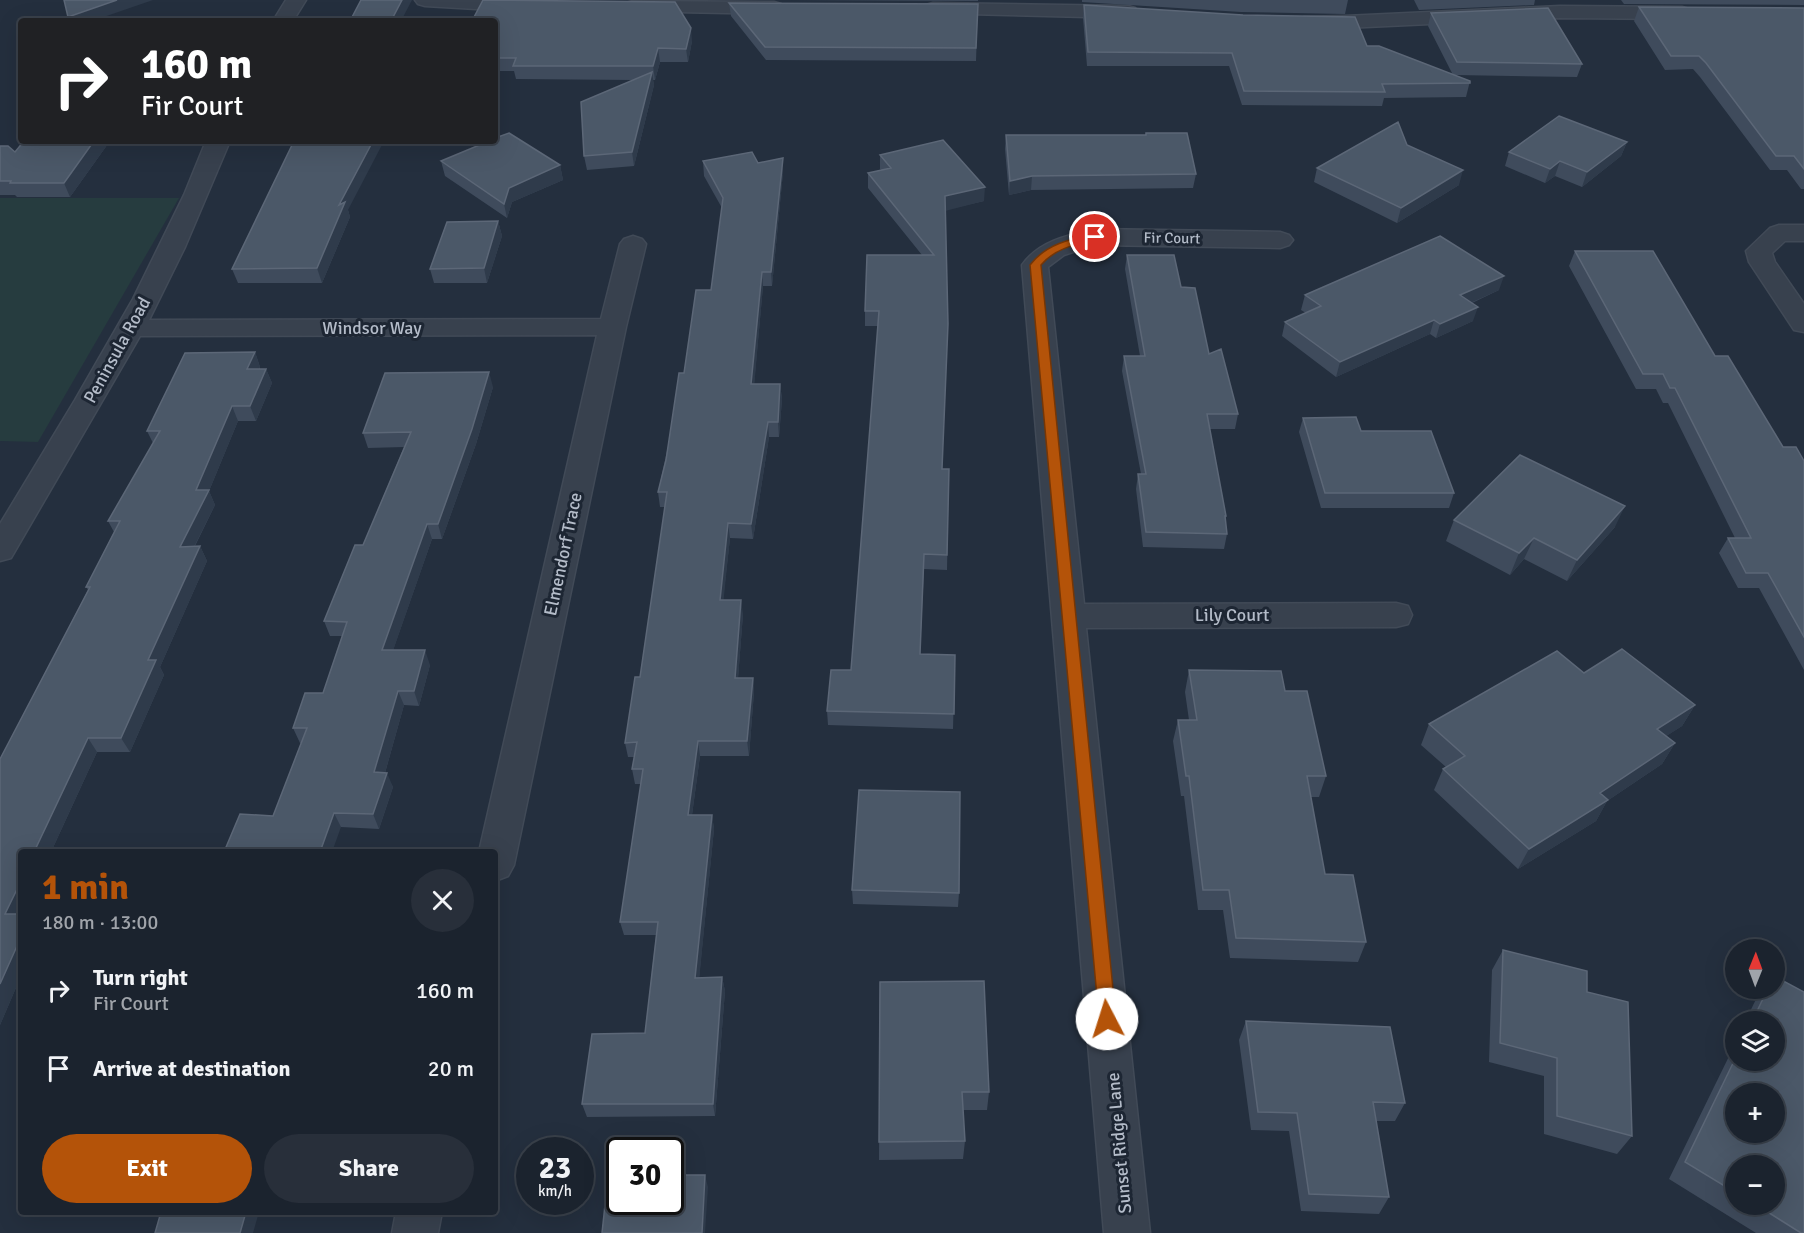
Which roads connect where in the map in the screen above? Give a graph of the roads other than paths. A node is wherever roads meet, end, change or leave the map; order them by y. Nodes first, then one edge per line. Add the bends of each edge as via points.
1 (296, 0) edge
2 (425, 0) edge
3 (540, 6) edge
4 (611, 6) edge
5 (790, 8) edge
6 (910, 9) edge
7 (1700, 13) edge
8 (1152, 14) edge
9 (285, 18) edge
10 (1287, 21) edge
11 (217, 144) edge
12 (1804, 233) edge
13 (1280, 240) dead end
14 (633, 244) dead end
15 (1035, 265) joint
16 (1804, 324) edge
17 (612, 327) junction
18 (132, 328) junction
19 (0, 550) edge
20 (1396, 615) dead end
21 (1069, 616) junction
22 (498, 851) edge
23 (418, 1215) edge
24 (415, 1233) edge
25 (1127, 1233) edge

1 - 9 street
2 - 3 street
4 - 5 street
6 - 8 street
7 - 10 street via 1560,12
11 - 18 street, Peninsula Road via 197,198
12 - 16 street via 1779,233 1759,251 1762,262
13 - 15 street, Fir Court via 1095,237 1056,249
14 - 17 street, Elmendorf Trace
15 - 21 street, Sunset Ridge Lane
17 - 18 street, Windsor Way
17 - 22 street, Elmendorf Trace
18 - 19 street, Peninsula Road
20 - 21 street, Lily Court
21 - 25 street, Sunset Ridge Lane
23 - 24 street

